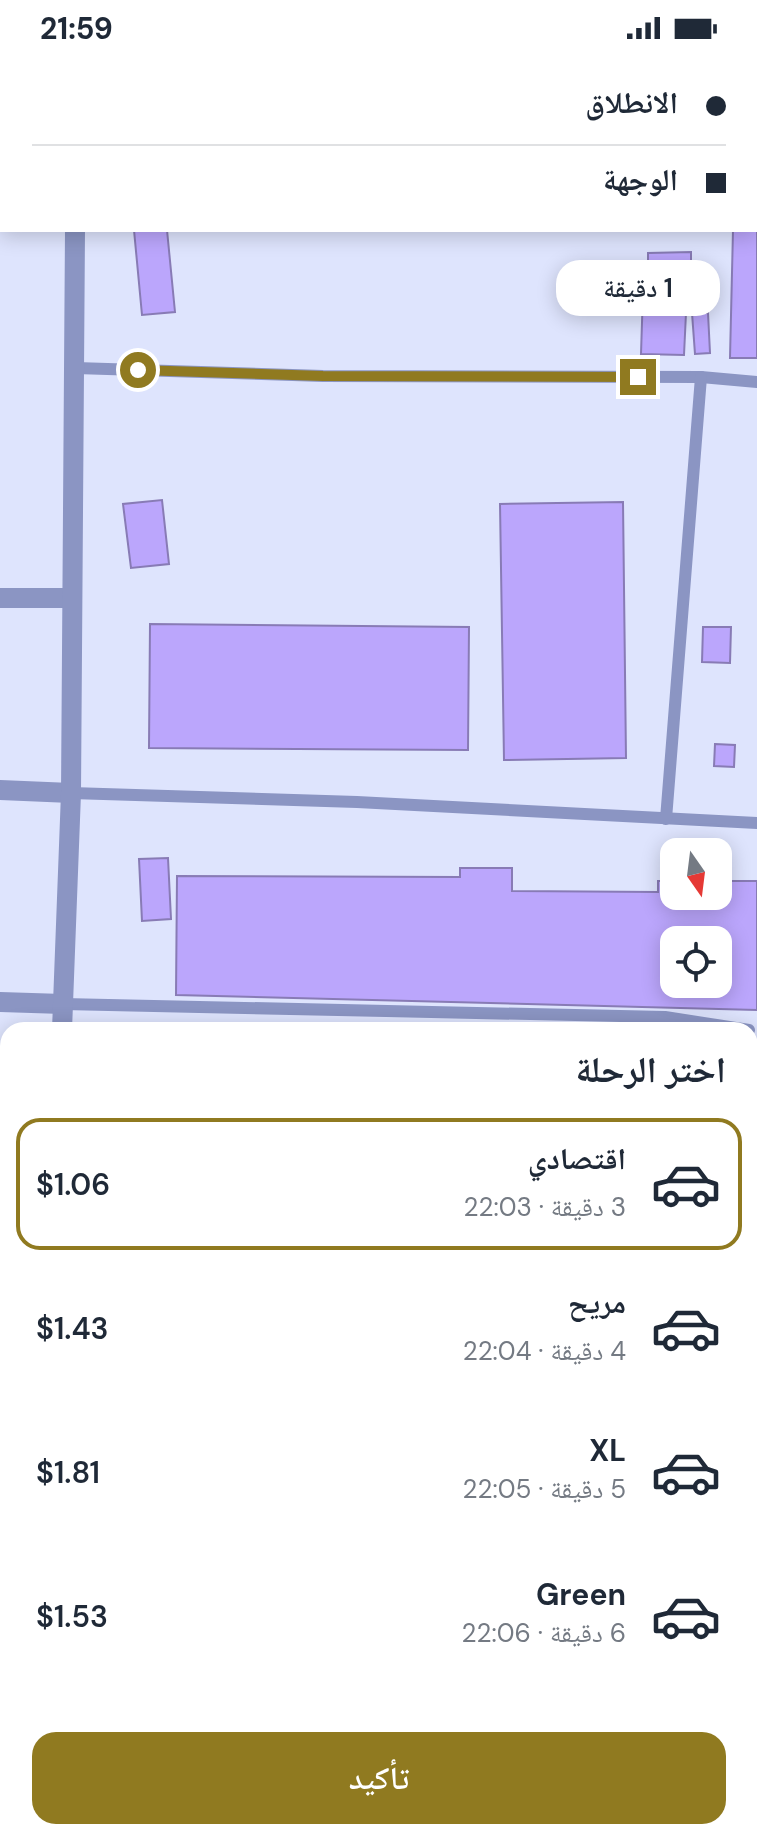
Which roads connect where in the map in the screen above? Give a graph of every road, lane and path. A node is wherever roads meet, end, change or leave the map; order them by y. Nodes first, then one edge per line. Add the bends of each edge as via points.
1 (75, 232) edge
2 (76, 368) junction
3 (701, 377) junction
4 (757, 382) edge
5 (0, 598) edge
6 (71, 598) junction
7 (0, 790) edge
8 (71, 793) junction
9 (666, 819) junction
10 (757, 823) edge
11 (0, 1002) edge
12 (63, 1004) junction
13 (62, 1022) edge
14 (698, 1022) edge
15 (0, 1753) edge
16 (0, 1839) edge

1 - 2 street
2 - 3 lane via 323,376
2 - 6 street
3 - 4 lane
3 - 9 lane
5 - 6 street
6 - 8 street
7 - 8 street
8 - 9 lane
8 - 12 street
9 - 10 lane
11 - 12 street
12 - 13 street
12 - 14 lane via 665,1017
15 - 16 street

